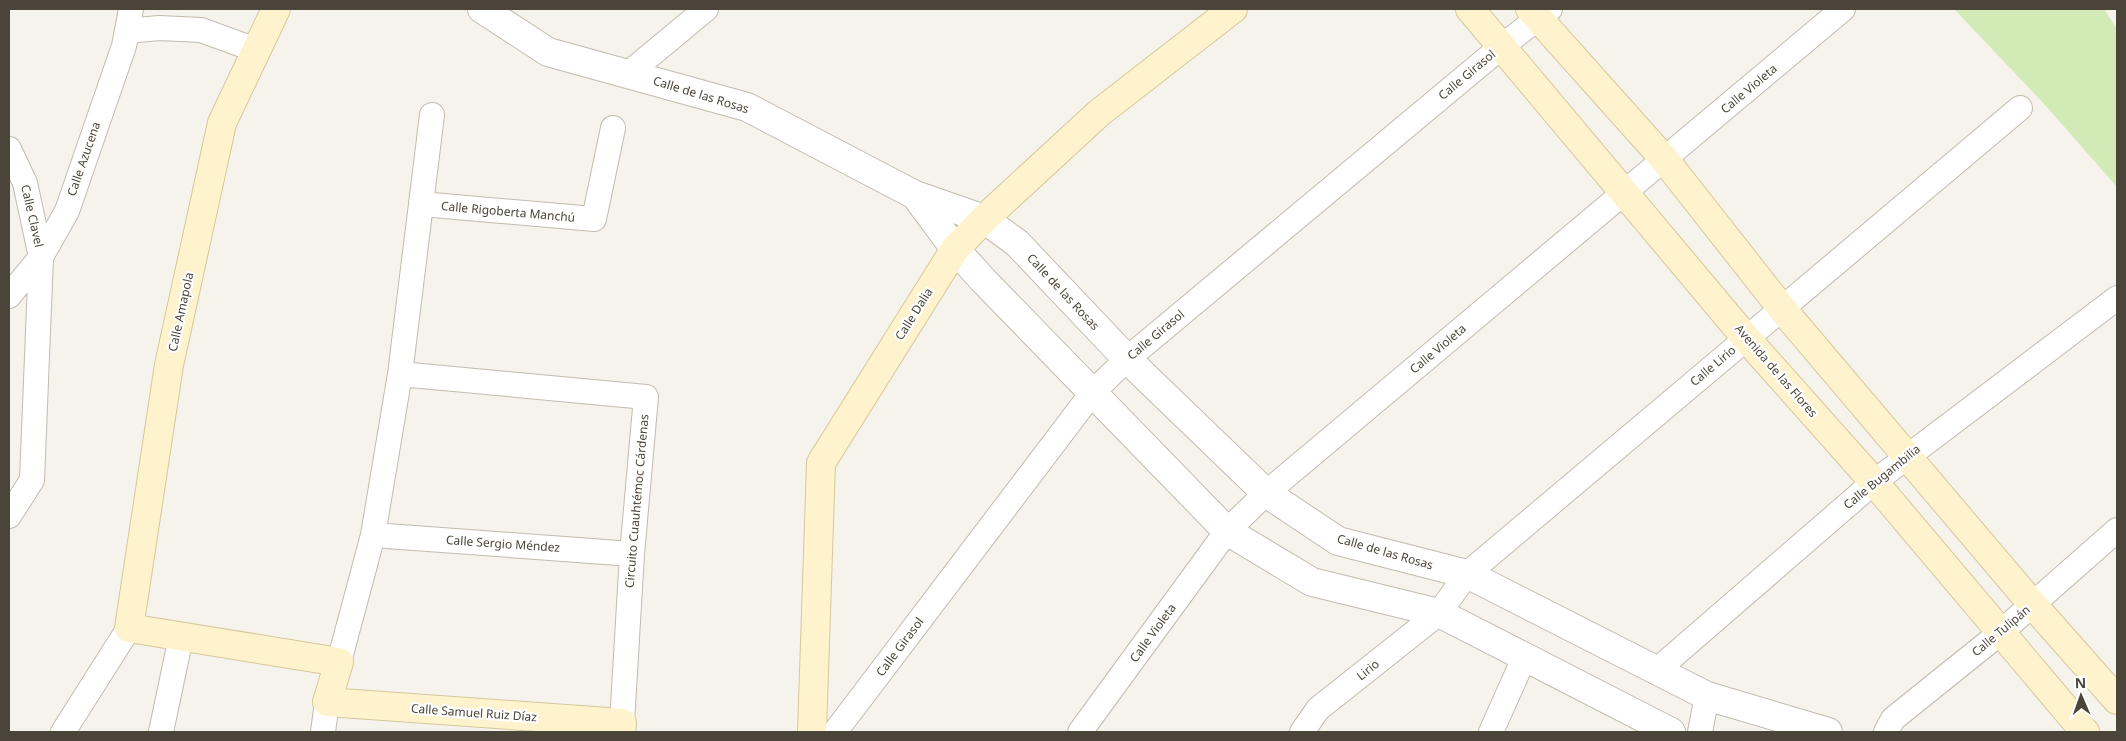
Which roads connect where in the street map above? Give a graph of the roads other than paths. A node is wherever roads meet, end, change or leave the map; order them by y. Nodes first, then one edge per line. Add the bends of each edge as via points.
1 (276, 9) edge
2 (482, 9) edge
3 (706, 9) edge
4 (1233, 9) edge
5 (1470, 9) edge
6 (1843, 9) edge
7 (1540, 12) edge
8 (129, 20) edge
9 (1501, 47) junction
10 (256, 50) junction
11 (629, 74) junction
12 (2020, 108) dead end
13 (432, 115) dead end
14 (613, 128) dead end
15 (9, 149) edge
16 (1665, 160) junction
17 (1624, 193) junction
18 (915, 195) junction
19 (421, 204) junction
20 (984, 219) junction
21 (955, 249) junction
22 (41, 257) junction
23 (9, 296) edge
24 (2117, 298) edge
25 (1783, 310) junction
26 (1746, 338) junction
27 (1127, 359) junction
28 (400, 374) junction
29 (1092, 393) junction
30 (1907, 457) junction
31 (1874, 482) junction
32 (1266, 494) junction
33 (9, 516) edge
34 (2117, 530) edge
35 (1227, 532) junction
36 (373, 535) junction
37 (632, 554) junction
38 (1467, 574) junction
39 (2033, 605) junction
40 (1439, 613) junction
41 (129, 628) junction
42 (2000, 633) junction
43 (181, 637) junction
44 (1525, 656) junction
45 (339, 662) junction
46 (1657, 670) junction
47 (1707, 696) junction
48 (2117, 700) edge
49 (327, 702) junction
50 (621, 728) edge
51 (63, 732) edge
52 (161, 732) edge
53 (323, 732) edge
54 (812, 732) edge
55 (836, 732) edge
56 (1080, 732) edge
57 (1302, 732) edge
58 (1491, 732) edge
59 (1671, 732) edge
60 (1700, 732) edge
61 (1828, 732) edge
62 (1886, 732) edge
63 (2085, 732) edge

1 - 10 main road, Calle Amapola
2 - 11 street, Calle de las Rosas via 548,52
3 - 11 street
4 - 20 main road, Calle Dalia via 1099,113
5 - 9 main road, Avenida de las Flores
6 - 16 street, Calle Violeta
7 - 9 street, Calle Girasol
7 - 16 main road
8 - 10 street via 159,28 201,30
8 - 22 street, Calle Azucena via 66,211
9 - 17 main road, Avenida de las Flores
9 - 27 street, Calle Girasol
10 - 41 main road, Calle Amapola via 222,123 169,365
11 - 18 street, Calle de las Rosas via 747,106
12 - 25 street, Calle Lirio
13 - 19 street
14 - 19 street, Calle Rigoberta Manchú via 594,219
15 - 22 street, Calle Clavel via 24,183
16 - 17 street, Calle Violeta
16 - 25 main road
17 - 26 main road, Avenida de las Flores
17 - 32 street, Calle Violeta
18 - 20 street, Calle de las Rosas
18 - 21 street, Calle de las Rosas
19 - 28 street
20 - 21 main road, Calle Dalia
20 - 27 street, Calle de las Rosas via 1017,243
21 - 29 street, Calle de las Rosas
21 - 54 main road, Calle Dalia via 821,463
22 - 23 street, Calle Azucena
22 - 33 street via 32,480
24 - 30 street, Calle Bugambilia
25 - 26 street, Calle Lirio
25 - 30 main road
26 - 31 main road, Avenida de las Flores
26 - 38 street, Calle Lirio
27 - 29 street, Calle Girasol
27 - 32 street, Calle de las Rosas
28 - 36 street
28 - 37 street, Circuito Cuauhtémoc Cárdenas via 646,397
29 - 35 street, Calle de las Rosas
29 - 55 street, Calle Girasol
30 - 31 street, Calle Bugambilia
30 - 39 main road
31 - 42 main road, Avenida de las Flores
31 - 46 street, Calle Bugambilia
32 - 35 street, Calle Violeta
32 - 38 street, Calle de las Rosas via 1338,541
34 - 39 street, Calle Tulipán
35 - 40 street, Calle de las Rosas via 1312,582
35 - 56 street, Calle Violeta
36 - 37 street, Calle Sergio Méndez
36 - 45 street
37 - 50 street, Circuito Cuauhtémoc Cárdenas
38 - 40 street, Calle Lirio
38 - 46 street, Calle de las Rosas
39 - 42 street, Calle Tulipán
39 - 48 main road
40 - 44 street, Calle de las Rosas
40 - 57 street, Lirio via 1318,709
41 - 43 main road
41 - 51 street
42 - 62 street, Calle Tulipán via 1893,720
42 - 63 main road, Avenida de las Flores
43 - 45 main road
43 - 52 street
44 - 58 street
44 - 59 street, Calle de las Rosas
45 - 49 main road
46 - 47 street, Calle de las Rosas
47 - 60 street
47 - 61 street, Calle de las Rosas
49 - 50 main road, Calle Samuel Ruiz Díaz
49 - 53 street

